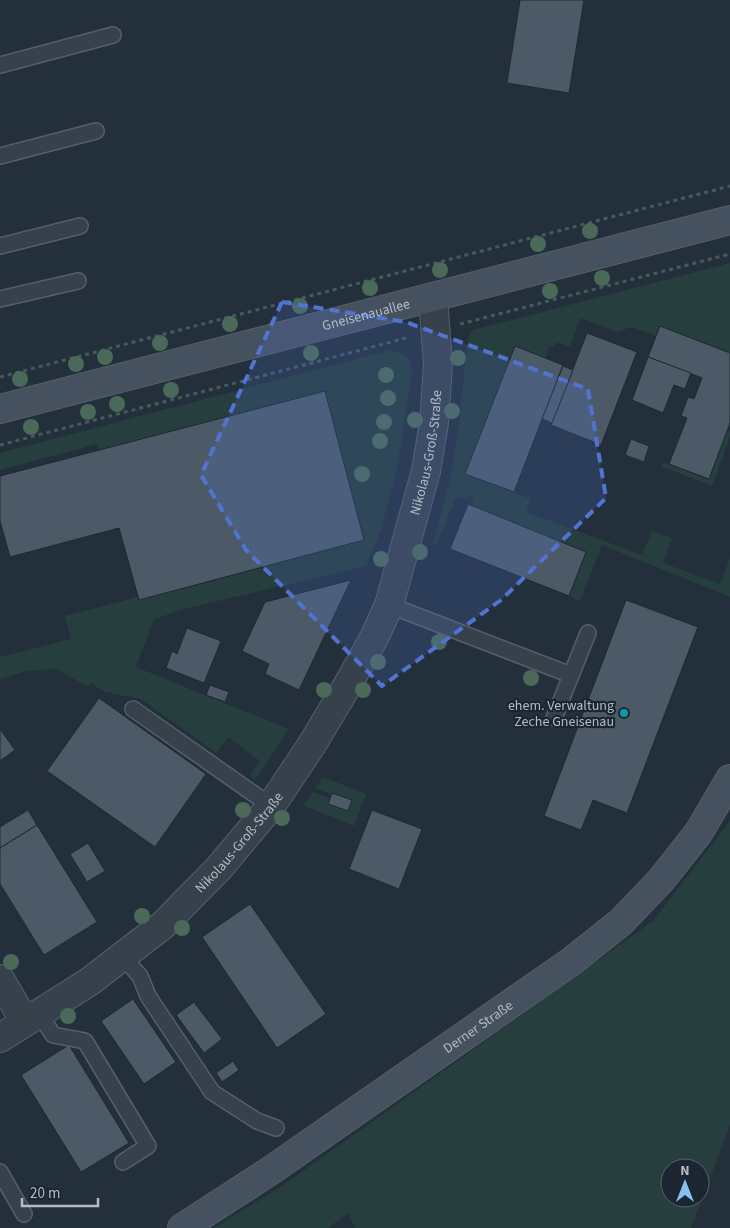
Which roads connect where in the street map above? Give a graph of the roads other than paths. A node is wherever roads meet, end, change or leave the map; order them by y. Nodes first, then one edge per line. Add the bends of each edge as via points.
1 (113, 35) dead end
2 (0, 65) edge
3 (96, 131) dead end
4 (0, 156) edge
5 (730, 220) edge
6 (80, 226) dead end
7 (0, 246) edge
8 (78, 281) dead end
9 (433, 298) junction
10 (0, 299) edge
11 (0, 409) edge
12 (389, 605) junction
13 (588, 633) dead end
14 (571, 675) junction
15 (133, 709) dead end
16 (554, 718) dead end
17 (730, 779) edge
18 (271, 806) junction
19 (123, 957) junction
20 (0, 979) edge
21 (32, 1018) junction
22 (0, 1038) edge
23 (276, 1128) dead end
24 (123, 1162) dead end
25 (0, 1172) edge
26 (24, 1214) dead end
27 (182, 1228) edge

1 - 2 lane
3 - 4 lane
5 - 9 main road, Gneisenauallee
6 - 7 lane
8 - 10 lane
9 - 11 main road, Gneisenauallee
9 - 12 street, Nikolaus-Groß-Straße via 438,364 434,422 426,471
12 - 14 lane
12 - 18 street, Nikolaus-Groß-Straße via 347,686
13 - 14 lane
14 - 16 lane
15 - 18 lane
17 - 27 main road, Derner Straße via 699,832 662,879 621,922 564,966 270,1171
18 - 19 street, Nikolaus-Groß-Straße via 219,868 163,925
19 - 21 street, Nikolaus-Groß-Straße
19 - 23 lane via 140,976 148,996 212,1092
20 - 21 street
21 - 22 street, Nikolaus-Groß-Straße
21 - 24 lane via 53,1035 85,1041 148,1146
25 - 26 lane

